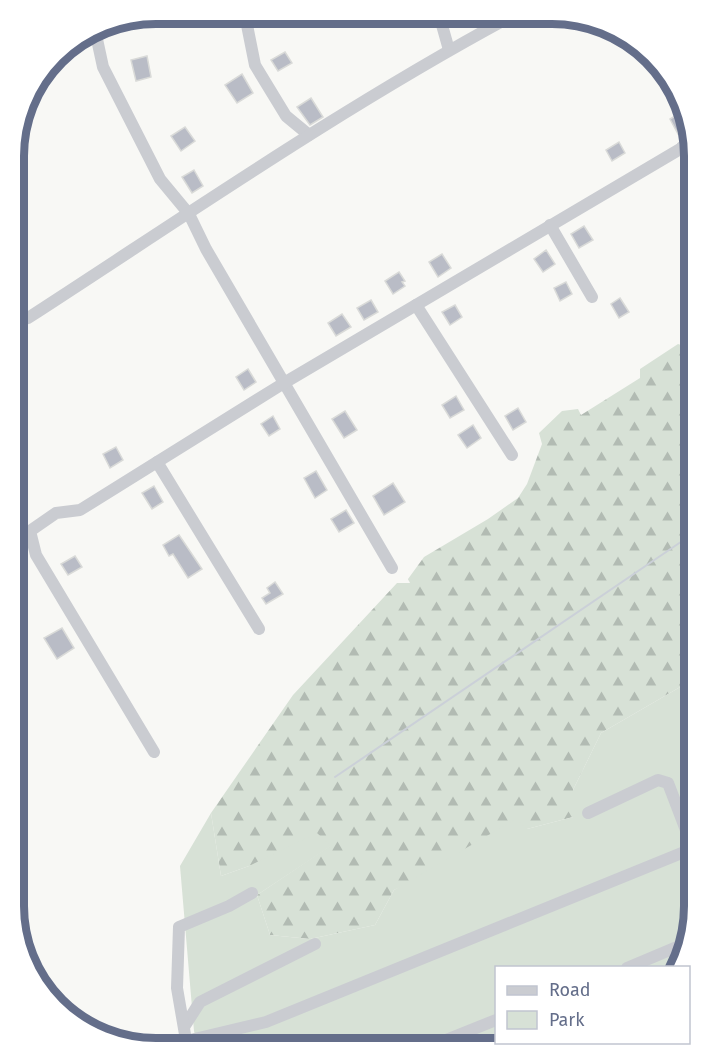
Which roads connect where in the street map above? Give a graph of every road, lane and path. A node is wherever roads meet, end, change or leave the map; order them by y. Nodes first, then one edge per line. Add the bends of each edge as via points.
1 (247, 24) edge
2 (442, 24) edge
3 (497, 24) edge
4 (97, 38) edge
5 (449, 50) junction
6 (309, 135) junction
7 (683, 146) edge
8 (189, 214) junction
9 (550, 225) junction
10 (592, 297) dead end
11 (416, 305) junction
12 (24, 319) edge
13 (284, 383) junction
14 (512, 455) dead end
15 (157, 462) junction
16 (24, 518) edge
17 (30, 531) junction
18 (392, 568) dead end
19 (259, 628) dead end
20 (154, 752) dead end
21 (588, 813) dead end
22 (684, 824) edge
23 (684, 853) edge
24 (252, 892) dead end
25 (315, 944) dead end
26 (677, 947) edge
27 (632, 966) edge
28 (495, 1020) edge
29 (184, 1027) junction
30 (185, 1038) edge
31 (208, 1038) edge
32 (451, 1038) edge

1 - 6 street via 255,65 286,117
2 - 5 street
3 - 5 street
4 - 8 street via 103,67 160,179
5 - 6 street
6 - 8 street
7 - 9 street
8 - 12 street
8 - 13 street
9 - 10 street
9 - 11 street
11 - 13 street
11 - 14 street
13 - 15 street
13 - 18 street
15 - 17 street via 80,510 56,513
15 - 19 street
16 - 17 path
17 - 20 street via 36,555
21 - 22 street via 657,780 668,783
23 - 31 street via 266,1022
24 - 29 street via 230,906 179,927 177,988
25 - 29 street via 200,1002
26 - 27 street
28 - 32 street
29 - 30 street

